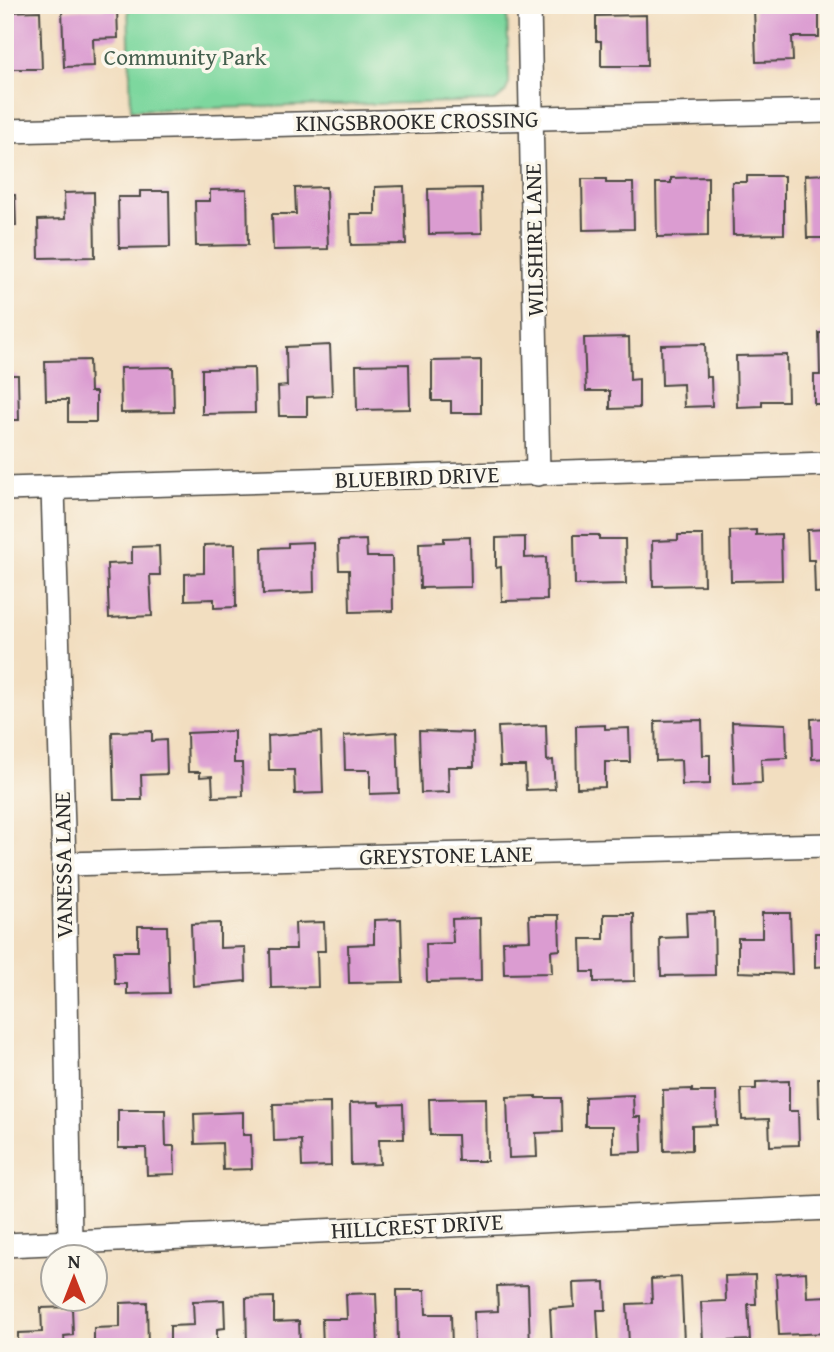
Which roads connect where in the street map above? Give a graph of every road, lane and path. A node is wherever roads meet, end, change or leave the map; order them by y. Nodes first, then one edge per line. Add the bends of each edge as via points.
1 (529, 5) edge
2 (829, 110) edge
3 (532, 118) junction
4 (5, 131) edge
5 (829, 464) edge
6 (538, 474) junction
7 (53, 488) junction
8 (5, 489) edge
9 (829, 845) edge
10 (64, 864) junction
11 (829, 1208) edge
12 (70, 1242) junction
13 (5, 1245) edge

1 - 3 street, WILSHIRE LANE
2 - 3 street, KINGSBROOKE CROSSING
3 - 4 street, KINGSBROOKE CROSSING
3 - 6 street, WILSHIRE LANE
5 - 6 street, BLUEBIRD DRIVE
6 - 7 street, BLUEBIRD DRIVE
7 - 8 street, BLUEBIRD DRIVE
7 - 10 street, VANESSA LANE
9 - 10 street, GREYSTONE LANE
10 - 12 street, VANESSA LANE
11 - 12 street, HILLCREST DRIVE
12 - 13 street, HILLCREST DRIVE

